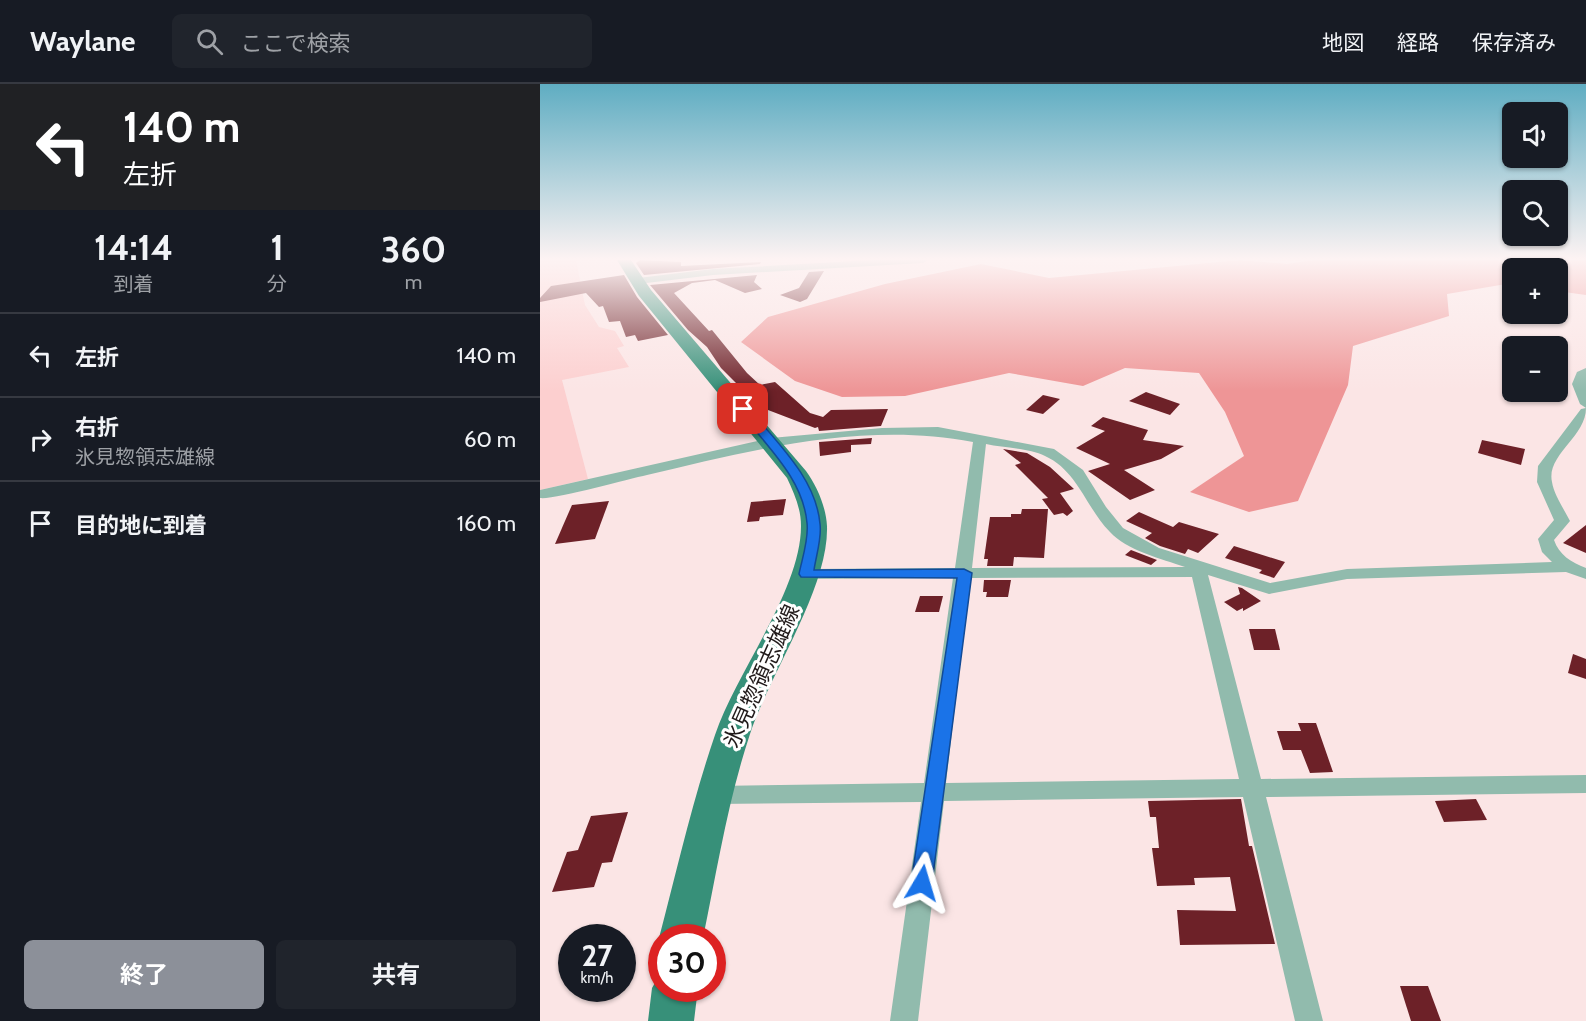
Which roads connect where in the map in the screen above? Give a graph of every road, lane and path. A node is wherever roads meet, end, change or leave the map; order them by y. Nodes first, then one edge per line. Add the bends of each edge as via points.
1 (658, 304) edge
2 (1586, 372) edge
3 (1586, 404) edge
4 (1586, 412) edge
5 (980, 438) junction
6 (772, 443) junction
7 (544, 494) dead end
8 (1568, 567) junction
9 (1201, 570) junction
10 (964, 573) junction
11 (806, 574) junction
12 (1586, 574) edge
13 (1586, 784) edge
14 (1253, 786) junction
15 (933, 792) junction
16 (714, 795) junction
17 (684, 924) edge
18 (673, 1002) edge
19 (671, 1021) edge
20 (904, 1021) edge
21 (1309, 1021) edge

1 - 6 main road, 氷見惣領志雄線
2 - 3 street via 1578,384
4 - 8 street via 1545,466 1544,482 1562,521 1546,539 1550,552
5 - 6 street via 939,431 882,432
5 - 9 street via 1049,452 1078,472 1117,531 1152,551
5 - 10 street
6 - 7 street
6 - 11 main road, 氷見惣領志雄線 via 798,476 809,499 814,526
8 - 9 street via 1347,574 1269,589
8 - 12 street
9 - 10 street
9 - 14 street
10 - 11 street
10 - 15 street
11 - 16 main road, 氷見惣領志雄線 via 733,732
13 - 14 street
14 - 15 street
14 - 21 street
15 - 16 street
15 - 20 street
16 - 17 main road, 氷見惣領志雄線
18 - 19 main road

